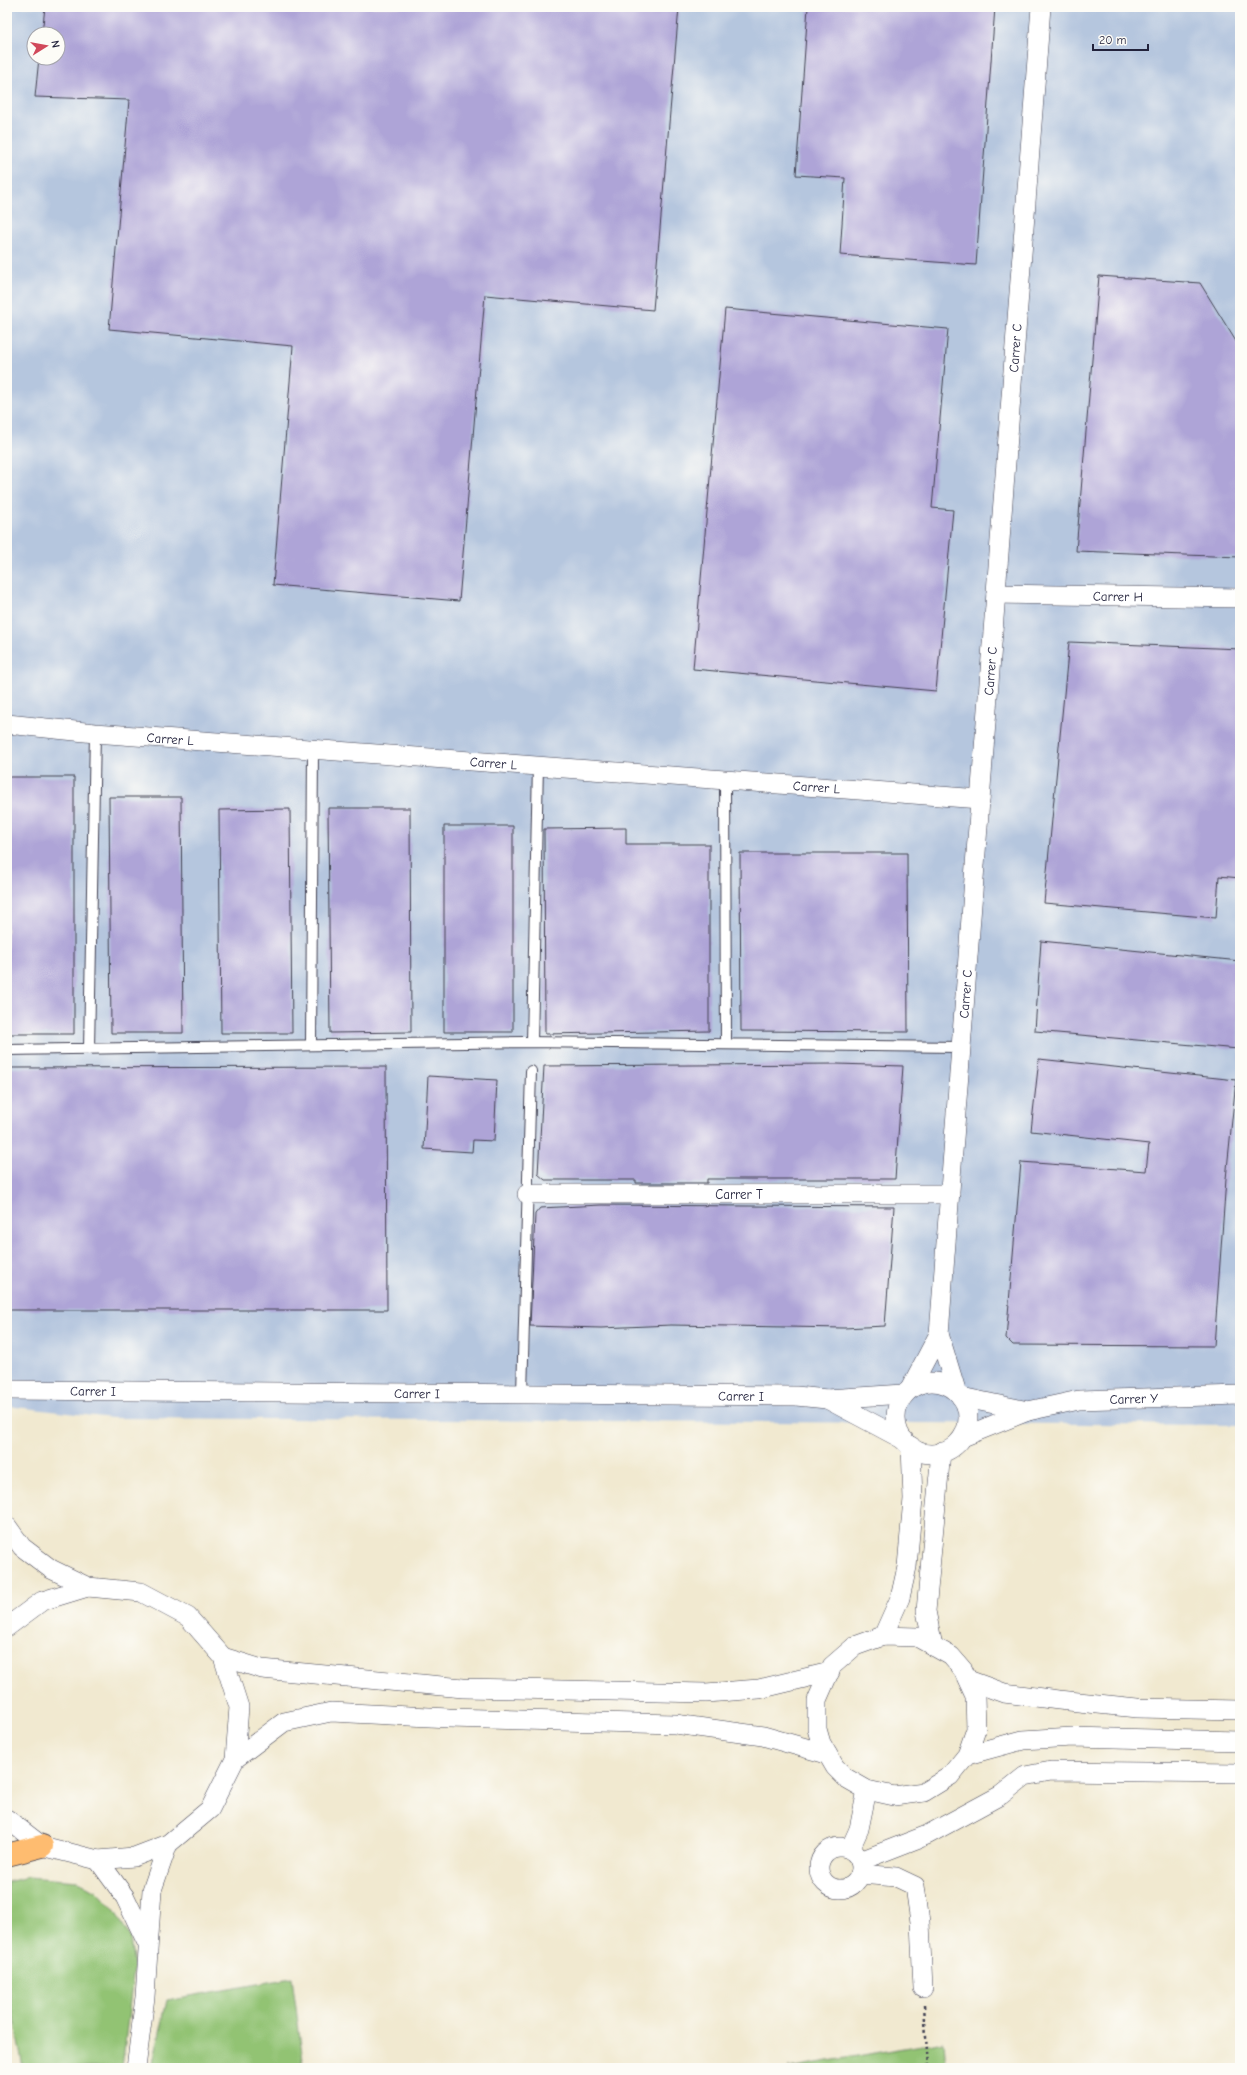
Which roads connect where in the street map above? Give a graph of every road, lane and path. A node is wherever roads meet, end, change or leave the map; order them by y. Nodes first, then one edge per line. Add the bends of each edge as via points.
1 (1041, 7) edge
2 (996, 594) junction
3 (1240, 598) edge
4 (7, 724) edge
5 (95, 733) junction
6 (313, 749) junction
7 (538, 765) junction
8 (725, 779) junction
9 (980, 799) junction
10 (532, 1042) junction
11 (726, 1044) junction
12 (311, 1045) junction
13 (961, 1047) junction
14 (89, 1049) junction
15 (7, 1050) edge
16 (531, 1071) dead end
17 (527, 1194) junction
18 (950, 1194) junction
19 (939, 1334) junction
20 (7, 1390) edge
21 (907, 1392) junction
22 (959, 1393) junction
23 (522, 1394) junction
24 (1240, 1395) edge
25 (827, 1399) junction
26 (1028, 1411) junction
27 (963, 1437) junction
28 (907, 1443) junction
29 (941, 1452) junction
30 (7, 1526) edge
31 (88, 1587) junction
32 (7, 1627) edge
33 (884, 1636) junction
34 (933, 1646) junction
35 (222, 1657) junction
36 (830, 1672) junction
37 (968, 1680) junction
38 (1240, 1710) edge
39 (1240, 1741) edge
40 (827, 1754) junction
41 (967, 1755) junction
42 (235, 1759) junction
43 (1240, 1773) edge
44 (867, 1790) junction
45 (7, 1819) edge
46 (168, 1844) junction
47 (42, 1846) junction
48 (7, 1855) edge
49 (98, 1860) junction
50 (857, 1861) junction
51 (147, 1944) junction
52 (923, 1988) joint
53 (136, 2068) edge
54 (928, 2068) edge

1 - 2 street, Carrer C
2 - 3 street, Carrer H
2 - 9 street, Carrer C
4 - 5 street, Carrer L
5 - 6 street, Carrer L
5 - 14 lane
6 - 7 street, Carrer L
6 - 12 lane
7 - 8 street, Carrer L
7 - 10 lane
8 - 9 street, Carrer L
8 - 11 lane
9 - 13 street, Carrer C
10 - 11 lane
10 - 12 lane
11 - 13 lane
12 - 14 lane
13 - 18 street, Carrer C
14 - 15 lane
16 - 17 lane
17 - 18 street, Carrer T
17 - 23 lane
18 - 19 street, Carrer C
19 - 21 street, Carrer C
19 - 22 street, Carrer C
20 - 23 street, Carrer I
21 - 22 street via 921,1383 930,1382 942,1383
21 - 25 street, Carrer I
21 - 28 street via 897,1408 896,1420 898,1429
22 - 26 street, Carrer Y
22 - 27 street via 967,1408 967,1426
23 - 25 street, Carrer I via 796,1396
24 - 26 street, Carrer Y via 1079,1400
25 - 28 street, Carrer I
26 - 27 street, Carrer Y
27 - 29 street via 950,1449
28 - 29 street via 929,1454
28 - 33 street via 913,1499 907,1567 900,1598
29 - 34 street via 926,1611
30 - 31 street via 22,1547 50,1569
31 - 32 street via 42,1601
31 - 35 street via 141,1592 188,1617
33 - 34 street via 917,1637
33 - 36 street via 855,1646 832,1666
34 - 37 street via 951,1656
35 - 36 street via 262,1669 470,1688 706,1693 759,1689
35 - 42 street via 239,1707
36 - 40 street via 817,1700 817,1729
37 - 38 street via 1004,1693 1059,1700 1137,1708
37 - 41 street via 975,1696 976,1729
39 - 41 street via 1072,1737 1023,1740
40 - 42 street via 763,1736 675,1724 331,1712 284,1722
40 - 44 street via 846,1778
41 - 44 street via 950,1776 924,1792 894,1796
42 - 46 street via 210,1809
43 - 50 street via 1051,1771 1025,1776 1001,1795 927,1835
44 - 50 street via 859,1829
45 - 47 street
46 - 49 street via 134,1857
46 - 51 street via 152,1890
47 - 48 highway
47 - 49 street
49 - 51 street via 125,1897
50 - 52 street via 915,1886 920,1922
51 - 53 street via 145,1997
52 - 54 path

